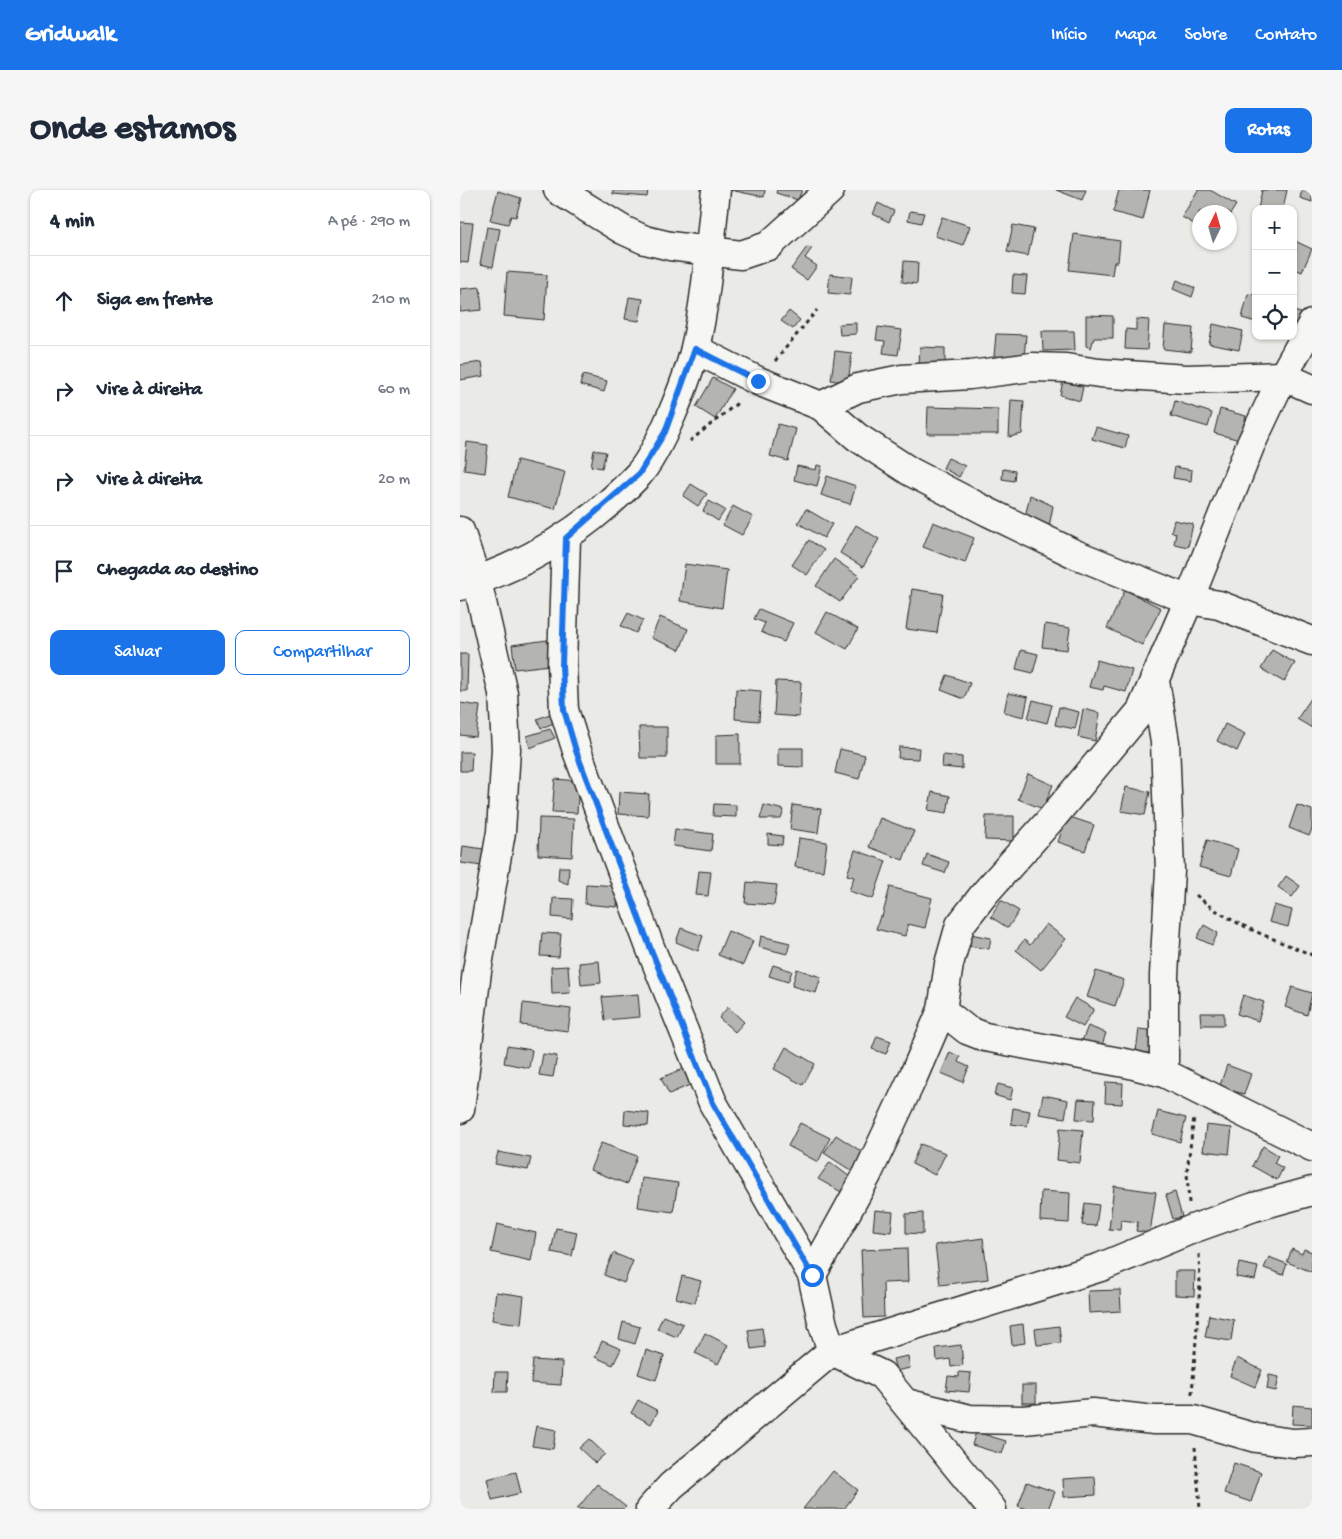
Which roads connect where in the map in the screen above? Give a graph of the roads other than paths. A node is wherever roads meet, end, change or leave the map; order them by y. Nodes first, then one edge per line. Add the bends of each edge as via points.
1 (558, 190) edge
2 (716, 190) edge
3 (830, 190) edge
4 (709, 252) junction
5 (1312, 324) edge
6 (695, 349) junction
7 (1283, 376) junction
8 (1312, 389) edge
9 (821, 406) junction
10 (460, 531) edge
11 (566, 538) junction
12 (468, 583) edge
13 (1189, 600) junction
14 (1312, 641) edge
15 (1155, 681) junction
16 (942, 1010) junction
17 (464, 1053) edge
18 (1164, 1073) junction
19 (460, 1109) edge
20 (1312, 1148) edge
21 (1312, 1191) edge
22 (812, 1275) junction
23 (832, 1351) junction
24 (906, 1404) junction
25 (1312, 1442) edge
26 (650, 1509) edge
27 (992, 1509) edge

1 - 4 street via 645,240
2 - 4 street
3 - 4 street via 768,246 741,255
4 - 6 street
5 - 7 street
6 - 9 street via 758,381
6 - 11 street via 665,432 639,474
7 - 8 street
7 - 9 street via 1186,379 1032,367 902,379 858,388
7 - 13 street via 1235,482
9 - 13 street via 857,437 912,472 1075,554
10 - 12 street
11 - 12 street via 522,562
11 - 22 street via 562,665 564,710 576,751 713,1103
12 - 17 street via 503,693 506,749 501,832
13 - 14 street via 1219,605
13 - 15 street via 1164,653
15 - 16 street via 1141,711 960,926 949,964
15 - 18 street via 1166,742 1170,872 1164,974
16 - 18 street via 968,1030 985,1037
16 - 22 street via 890,1127
17 - 19 street
18 - 20 street
21 - 23 street via 1195,1228 1101,1267
22 - 23 street
23 - 24 street via 882,1375
23 - 26 street via 671,1486
24 - 25 street via 970,1419 1024,1420 1093,1413 1154,1420 1193,1420 1256,1438
24 - 27 street

